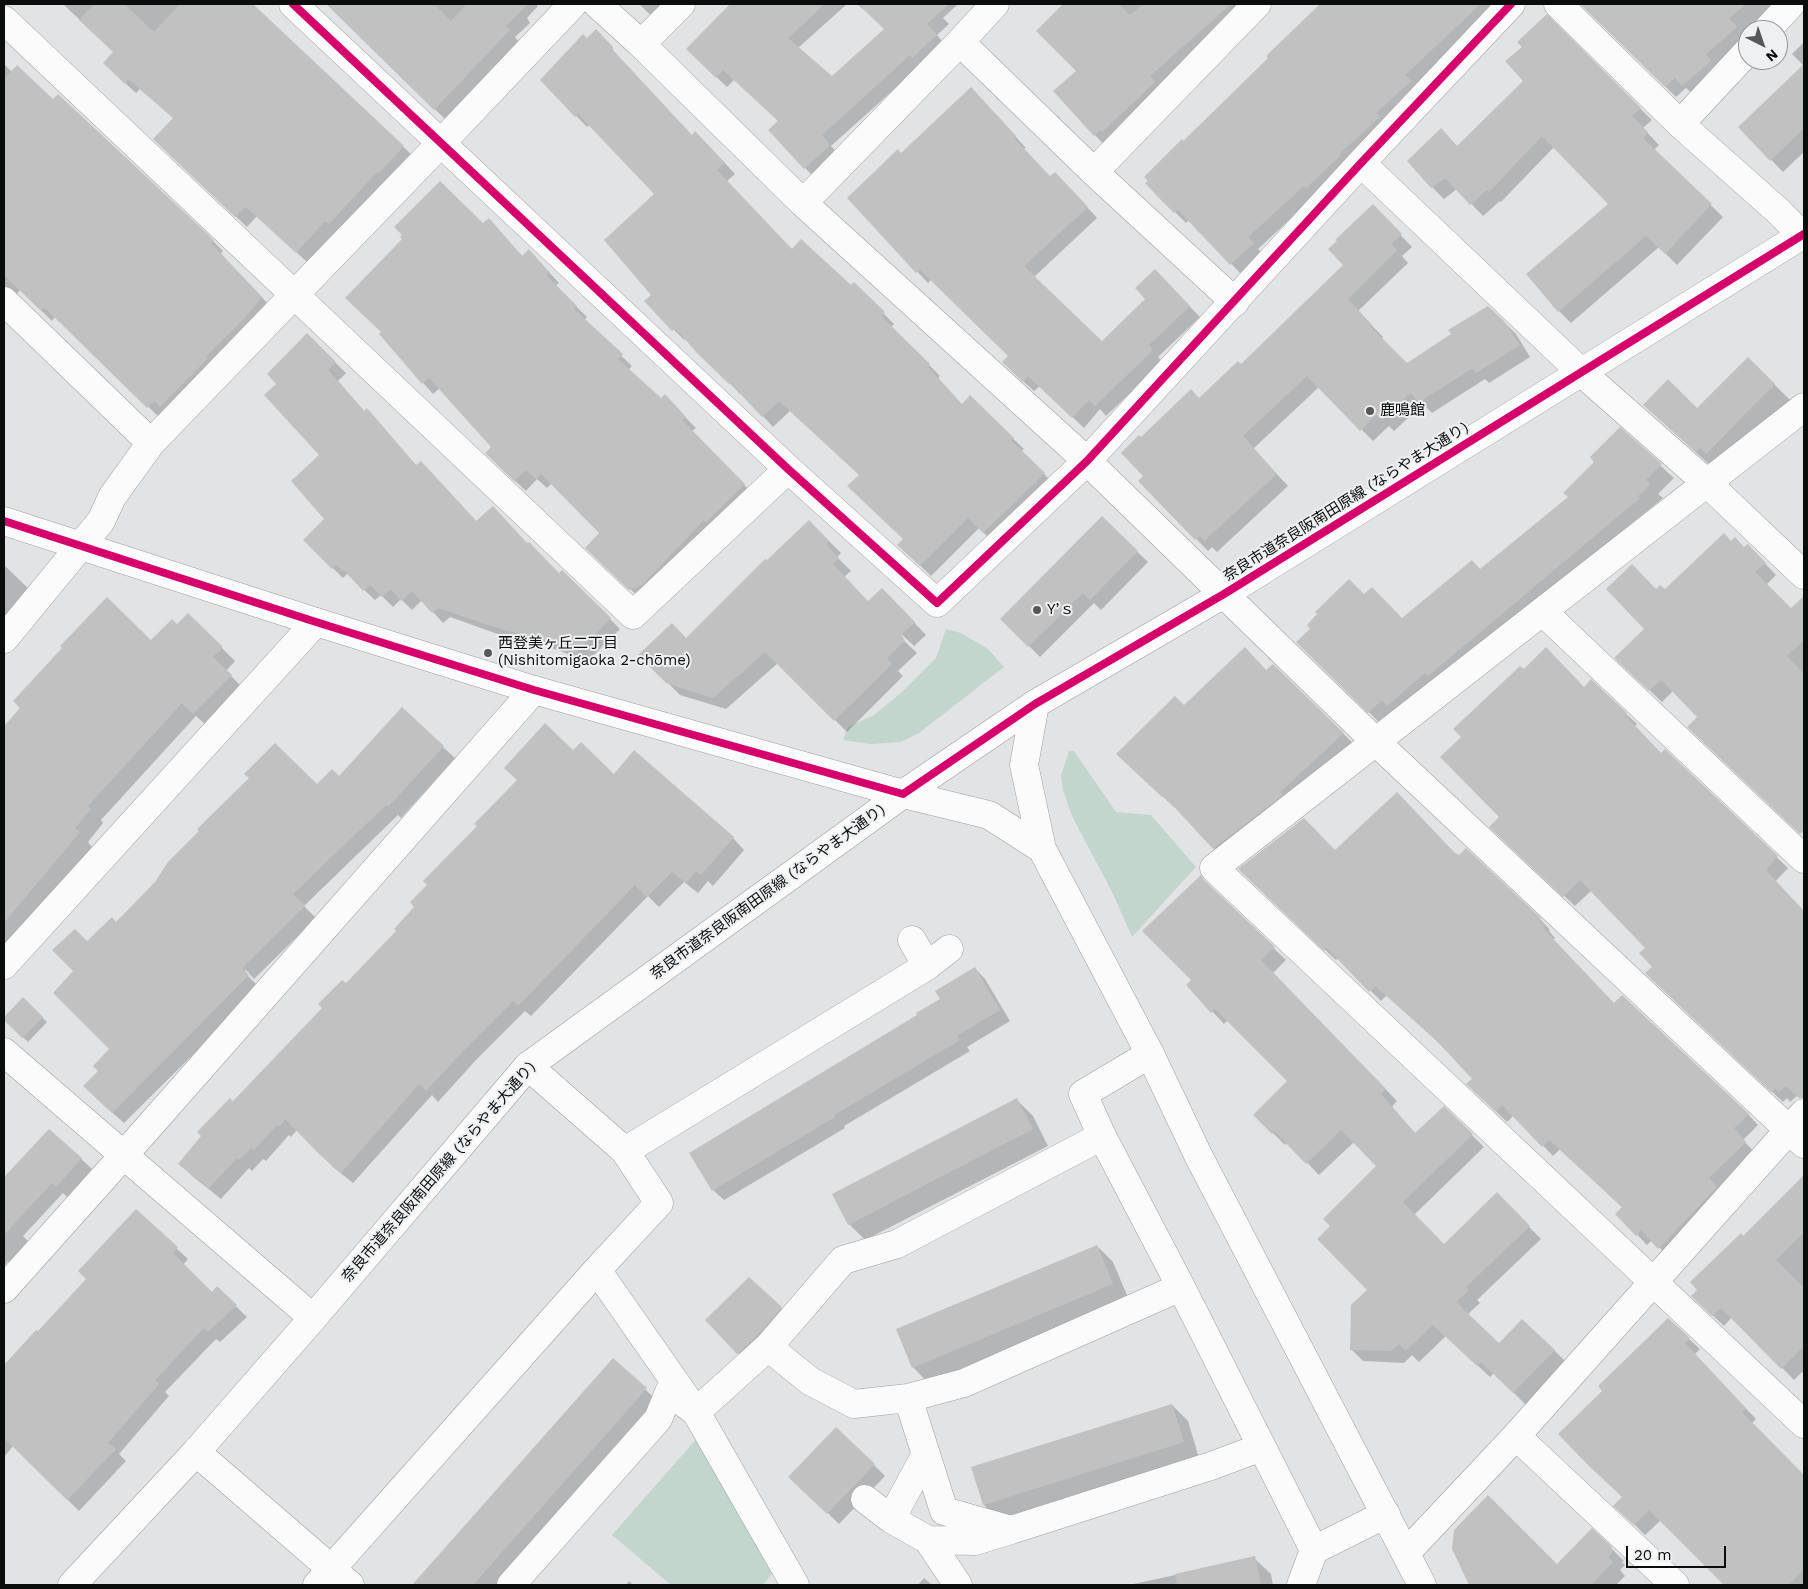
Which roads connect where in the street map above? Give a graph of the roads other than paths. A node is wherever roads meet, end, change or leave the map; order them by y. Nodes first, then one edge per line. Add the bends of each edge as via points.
1 (293, 4) edge
2 (573, 4) edge
3 (597, 4) edge
4 (682, 4) edge
5 (995, 4) edge
6 (1257, 4) edge
7 (1511, 4) edge
8 (1558, 4) edge
9 (1791, 4) edge
10 (4, 20) edge
11 (1776, 20) edge
12 (960, 42) junction
13 (642, 44) junction
14 (1738, 61) edge
15 (1680, 124) junction
16 (442, 142) junction
17 (1360, 163) junction
18 (1094, 172) junction
19 (803, 203) junction
20 (1804, 235) edge
21 (294, 294) junction
22 (4, 301) edge
23 (1235, 302) junction
24 (1581, 372) junction
25 (1804, 407) edge
26 (151, 443) junction
27 (1087, 462) junction
28 (788, 468) junction
29 (1707, 483) junction
30 (4, 521) edge
31 (83, 546) junction
32 (1804, 575) edge
33 (1224, 594) junction
34 (1543, 612) junction
35 (316, 622) junction
36 (4, 639) edge
37 (534, 690) junction
38 (1035, 704) junction
39 (1376, 742) junction
40 (903, 794) junction
41 (1042, 849) junction
42 (1804, 859) edge
43 (912, 940) dead end
44 (949, 949) dead end
45 (4, 965) edge
46 (927, 966) junction
47 (4, 1052) edge
48 (1150, 1054) junction
49 (528, 1066) junction
50 (1799, 1129) edge
51 (1102, 1136) junction
52 (625, 1151) junction
53 (123, 1156) junction
54 (597, 1270) junction
55 (1654, 1283) junction
56 (1181, 1287) junction
57 (4, 1289) edge
58 (313, 1318) junction
59 (768, 1347) junction
60 (908, 1398) junction
61 (696, 1412) junction
62 (1804, 1424) edge
63 (1516, 1436) junction
64 (1262, 1447) junction
65 (196, 1452) junction
66 (926, 1454) junction
67 (865, 1499) dead end
68 (1386, 1514) junction
69 (891, 1519) junction
70 (1011, 1530) junction
71 (928, 1540) junction
72 (1314, 1550) junction
73 (1406, 1553) junction
74 (333, 1580) edge
75 (72, 1585) edge
76 (511, 1585) edge
77 (795, 1585) edge
78 (958, 1585) edge
79 (1301, 1585) edge
80 (1422, 1585) edge
81 (1675, 1585) edge

1 - 16 street
2 - 16 street
3 - 13 street
4 - 13 street
5 - 12 street
6 - 18 street
7 - 17 street
8 - 15 street
9 - 11 street
10 - 21 street
12 - 18 street
12 - 19 street
13 - 19 street
14 - 15 street
15 - 20 street
16 - 21 street
16 - 28 street
17 - 23 street
17 - 24 street
18 - 23 street
19 - 27 street
20 - 24 street, 奈良市道奈良阪南田原線 (ならやま大通り)
21 - 26 street
21 - 28 street via 633,615
22 - 26 street
23 - 27 street
24 - 29 street
24 - 33 street, 奈良市道奈良阪南田原線 (ならやま大通り)
25 - 29 street
26 - 31 street via 112,497 101,522
27 - 28 street via 937,604
27 - 33 street
29 - 32 street
29 - 34 street
30 - 31 street
31 - 35 street
31 - 36 street
33 - 38 street, 奈良市道奈良阪南田原線 (ならやま大通り)
33 - 39 street
34 - 39 street
34 - 42 street
35 - 37 street
35 - 45 street
37 - 40 street
37 - 53 street
38 - 40 street, 奈良市道奈良阪南田原線 (ならやま大通り)
38 - 41 street via 1024,765
39 - 50 street
39 - 55 street via 1214,868
40 - 41 street via 989,815
40 - 49 street, 奈良市道奈良阪南田原線 (ならやま大通り)
41 - 48 street
43 - 46 street
44 - 46 street
46 - 52 street
47 - 53 street
48 - 51 street via 1083,1094
48 - 68 street via 1199,1157
49 - 52 street
49 - 58 street, 奈良市道奈良阪南田原線 (ならやま大通り)
50 - 55 street
51 - 56 street
51 - 59 street via 897,1244 843,1260
52 - 54 street via 659,1203
53 - 57 street
53 - 58 street
54 - 61 street
54 - 74 street
55 - 62 street
55 - 63 street
56 - 60 street via 964,1383
56 - 64 street
58 - 65 street, 奈良市道奈良阪南田原線 (ならやま大通り)
59 - 60 street via 810,1381 854,1404
59 - 61 street
60 - 66 street
61 - 76 street via 669,1392 658,1419
61 - 77 street
63 - 73 street
63 - 81 street
64 - 70 street
64 - 72 street
65 - 74 street
65 - 75 street, 奈良市道奈良阪南田原線 (ならやま大通り)
66 - 69 street
66 - 70 street via 944,1511
67 - 69 street
68 - 72 street
68 - 73 street
69 - 71 street
70 - 71 street via 975,1541
71 - 78 street
72 - 79 street
73 - 80 street

